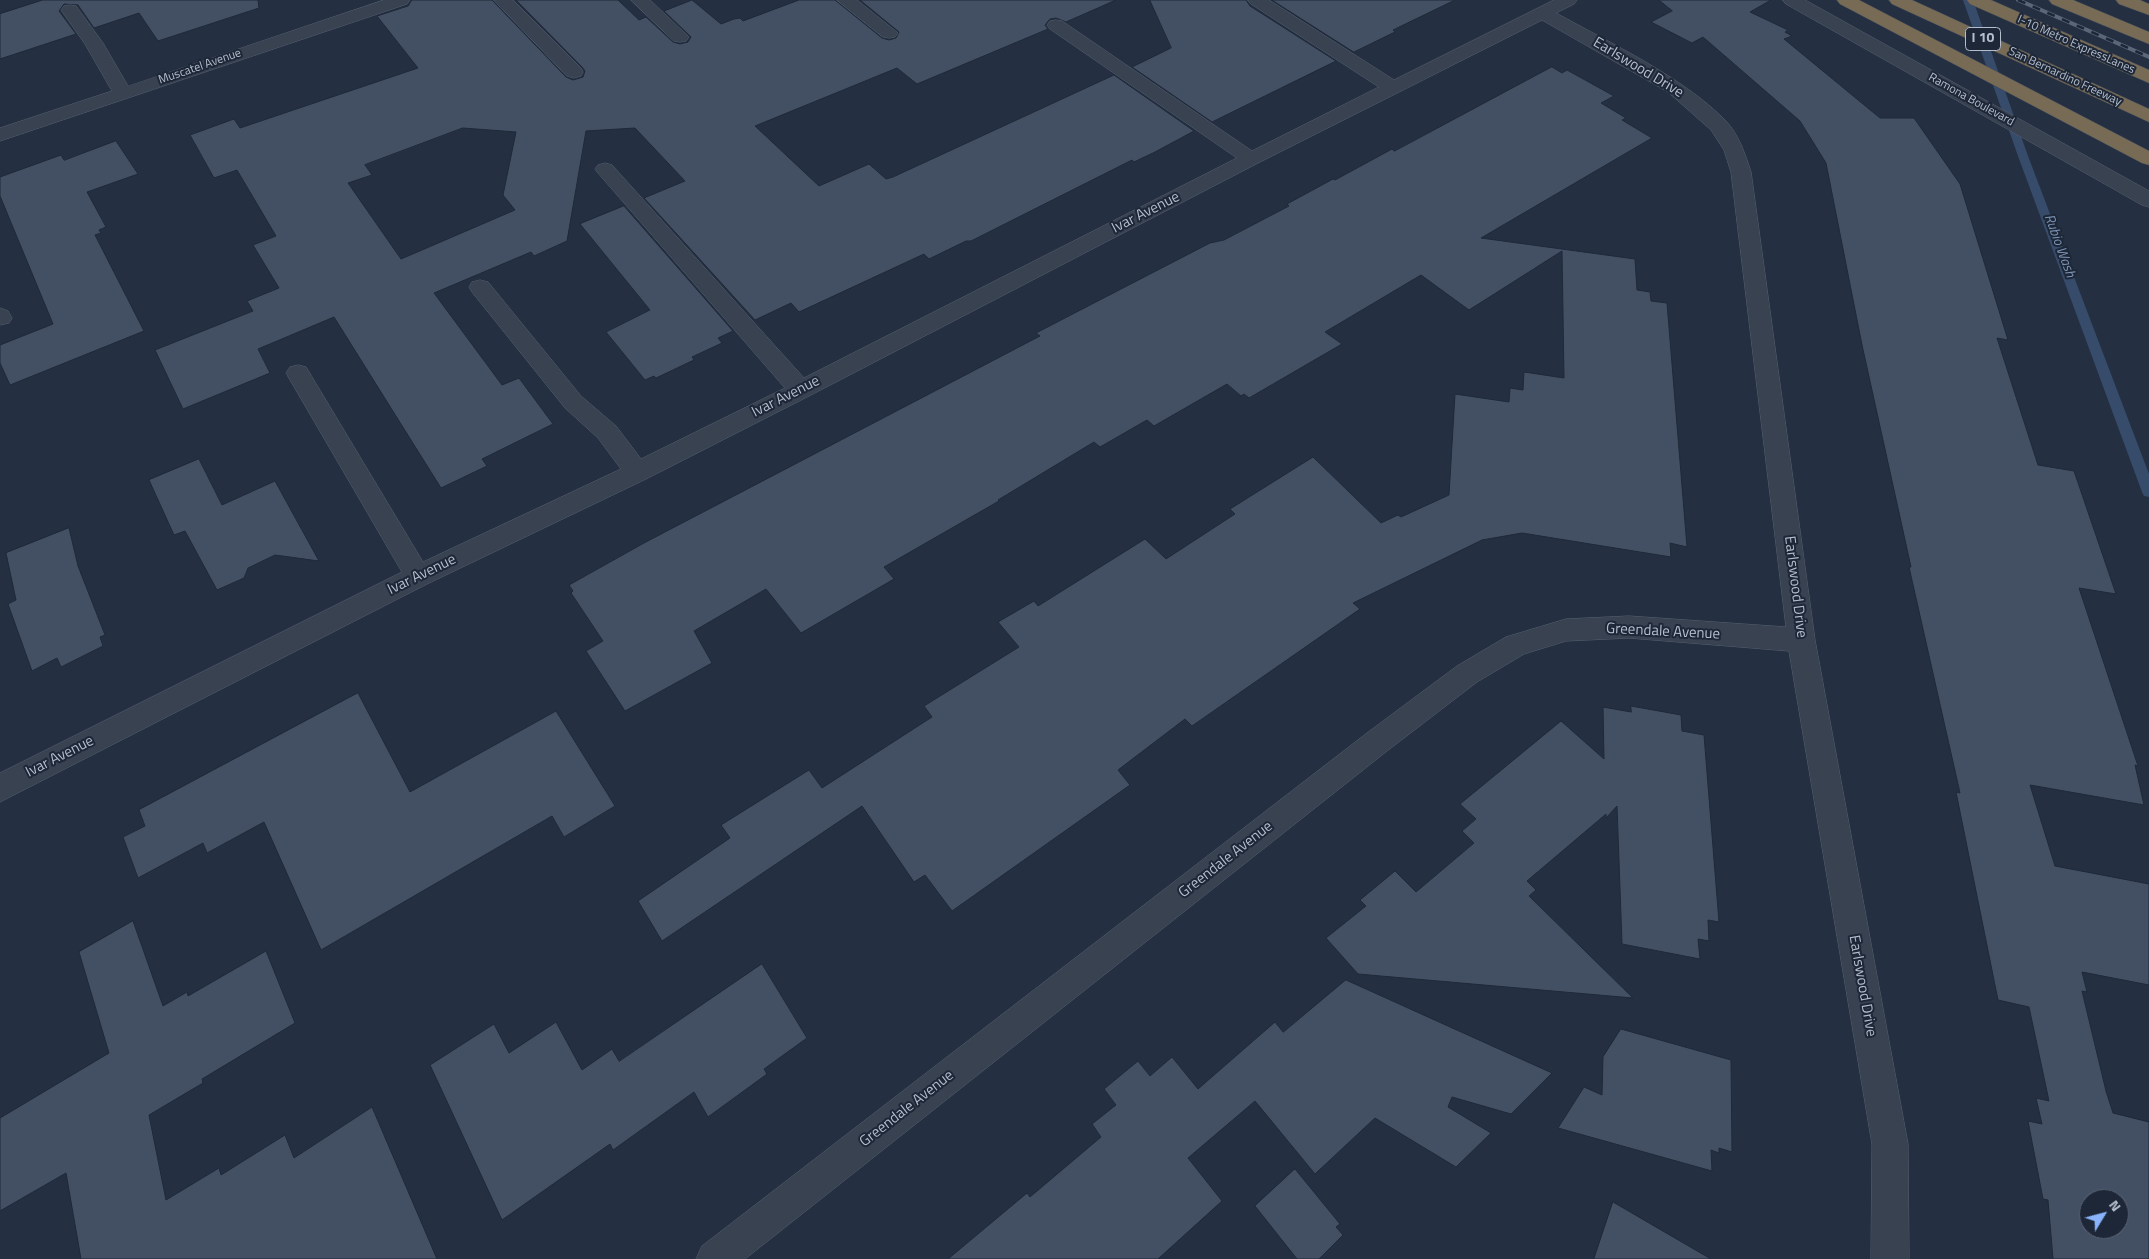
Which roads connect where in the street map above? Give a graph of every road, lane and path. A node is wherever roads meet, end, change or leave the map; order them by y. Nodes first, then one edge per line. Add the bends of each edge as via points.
1 (401, 0) edge
2 (503, 0) edge
3 (640, 0) edge
4 (846, 0) edge
5 (1257, 0) edge
6 (1568, 0) edge
7 (1792, 0) edge
8 (1846, 0) edge
9 (1898, 0) edge
10 (1976, 0) edge
11 (2058, 0) edge
12 (2126, 0) edge
13 (2149, 8) edge
14 (70, 10) dead end
15 (1543, 13) junction
16 (1056, 25) dead end
17 (888, 33) dead end
18 (680, 37) dead end
19 (2149, 39) edge
20 (574, 72) dead end
21 (2149, 77) edge
22 (1392, 88) junction
23 (123, 94) junction
24 (2149, 116) edge
25 (0, 135) edge
26 (1251, 159) junction
27 (2149, 159) edge
28 (605, 169) dead end
29 (2149, 200) edge
30 (480, 287) dead end
31 (298, 373) dead end
32 (801, 390) junction
33 (637, 472) junction
34 (418, 576) junction
35 (1801, 640) junction
36 (0, 788) edge
37 (715, 1259) edge
38 (1890, 1259) edge

1 - 23 street, Muscatel Avenue
2 - 20 street
3 - 18 street
4 - 17 street
5 - 22 street
6 - 15 street, Ivar Avenue
7 - 29 street, Ramona Boulevard
8 - 27 highway
9 - 24 highway, San Bernardino Freeway / I 10
10 - 21 highway, I-10 Metro ExpressLanes
11 - 19 highway
12 - 13 highway
14 - 23 street via 94,43
15 - 22 street, Ivar Avenue
15 - 35 street, Earlswood Drive via 1675,88 1719,126 1734,150 1741,172
16 - 26 street
22 - 26 street, Ivar Avenue
23 - 25 street, Muscatel Avenue
26 - 32 street, Ivar Avenue
28 - 32 street
30 - 33 street via 573,402 608,432
31 - 34 street
32 - 33 street, Ivar Avenue
33 - 34 street, Ivar Avenue
34 - 36 street, Ivar Avenue
35 - 37 street, Greendale Avenue via 1629,627 1566,630 1516,645 1467,674 1377,742
35 - 38 street, Earlswood Drive via 1890,1144

